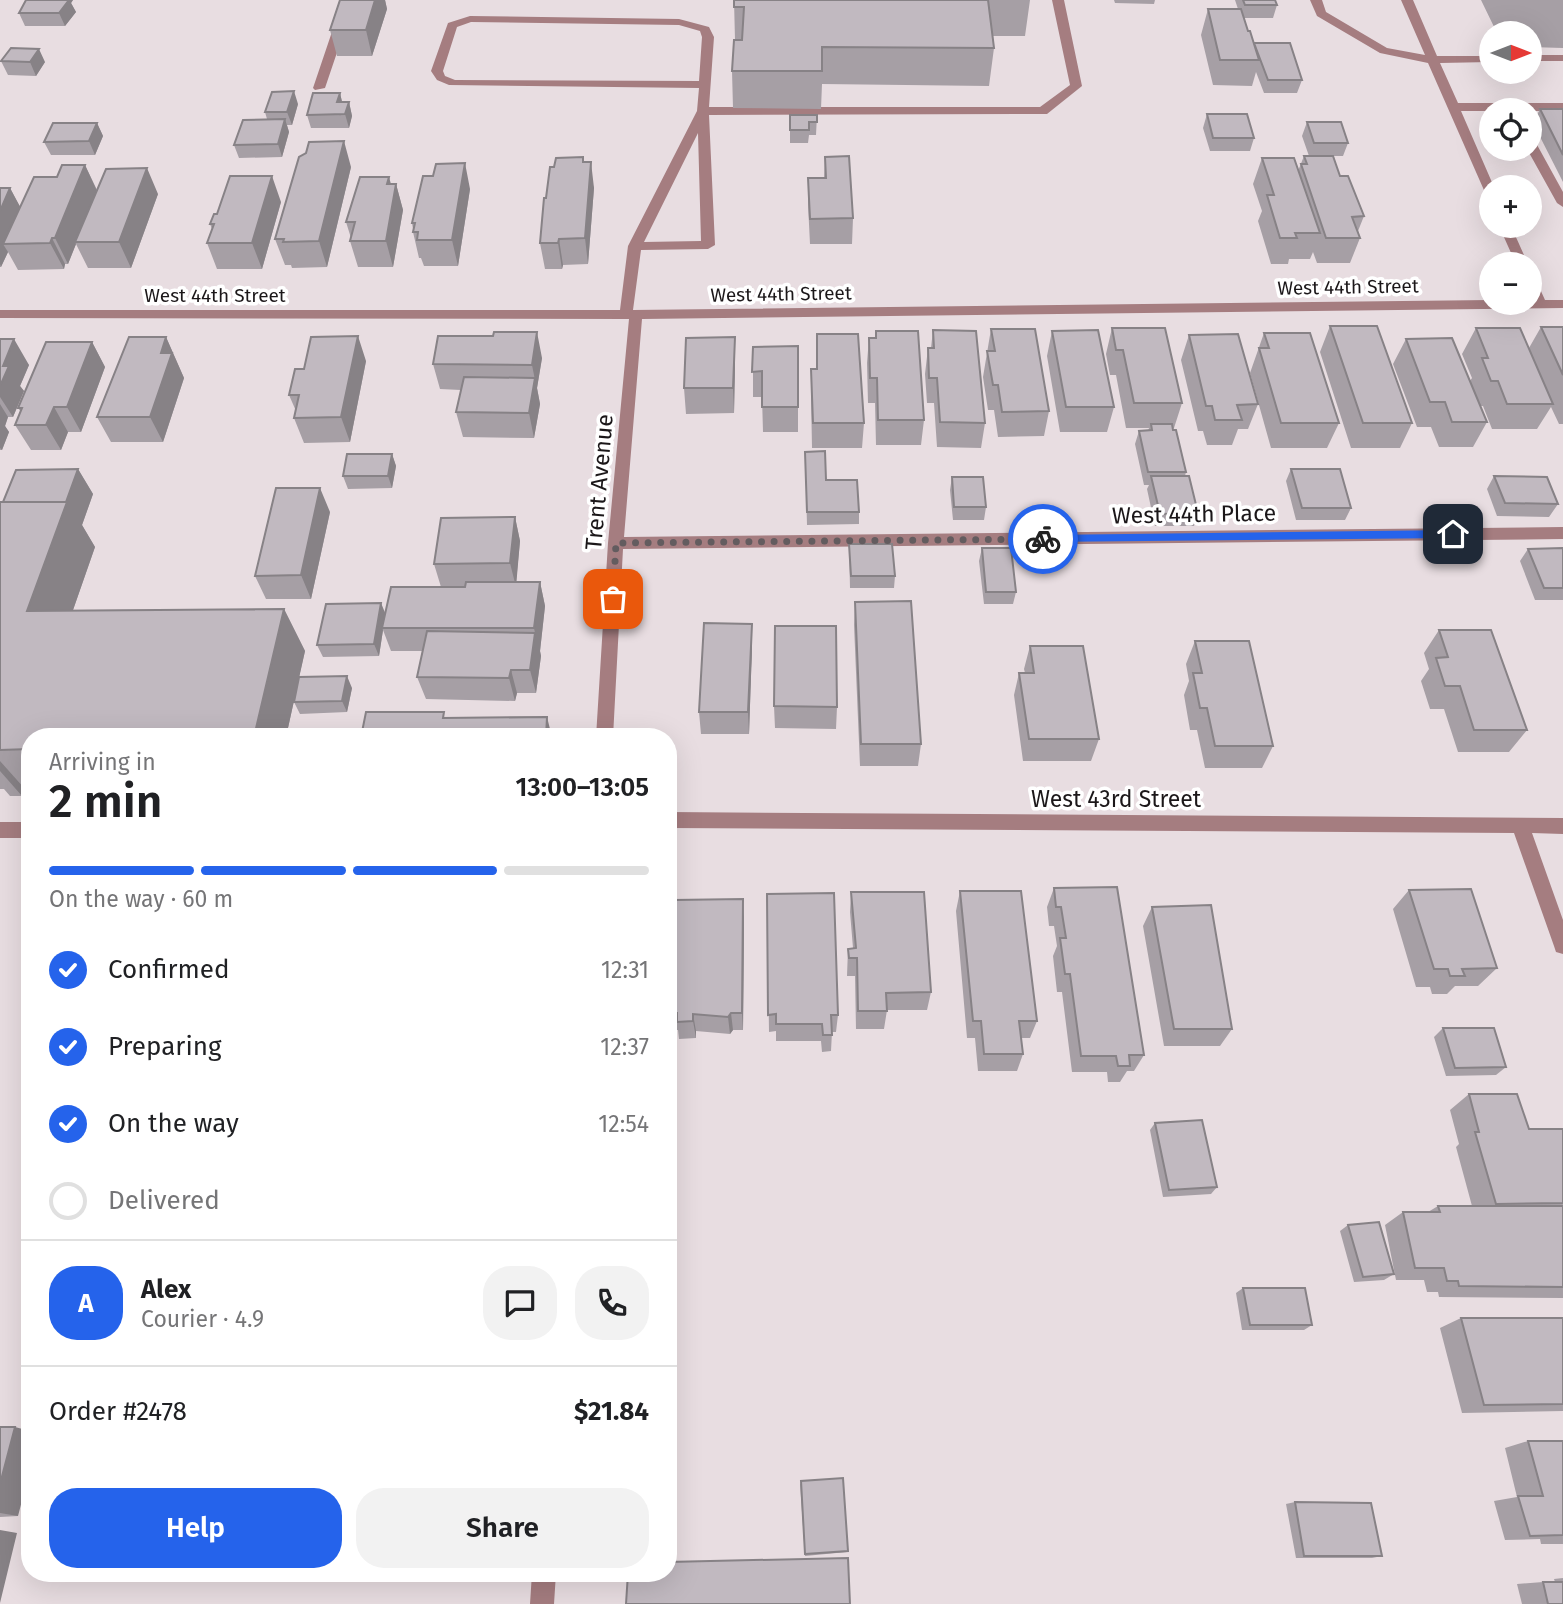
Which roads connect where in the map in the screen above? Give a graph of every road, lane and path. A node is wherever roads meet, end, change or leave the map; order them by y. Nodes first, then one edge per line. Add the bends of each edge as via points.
1 (353, 0) edge
2 (1058, 0) edge
3 (1316, 0) edge
4 (1407, 0) edge
5 (1542, 58) edge
6 (1563, 58) edge
7 (1479, 59) edge
8 (1431, 60) junction
9 (704, 85) junction
10 (319, 88) dead end
11 (1452, 107) junction
12 (1563, 107) edge
13 (703, 111) junction
14 (1540, 161) edge
15 (1482, 175) edge
16 (1563, 203) edge
17 (635, 246) junction
18 (1542, 304) edge
19 (1563, 304) edge
20 (1479, 305) edge
21 (0, 314) edge
22 (631, 314) junction
23 (1563, 533) edge
24 (616, 543) junction
25 (605, 728) edge
26 (677, 820) edge
27 (1520, 826) junction
28 (1563, 826) edge
29 (21, 830) edge
30 (0, 831) edge
31 (1563, 946) edge
32 (543, 1582) edge
33 (542, 1604) edge

1 - 10 street
2 - 13 street via 1076,86 1043,111
3 - 8 street via 1321,14 1384,51
4 - 8 street
5 - 6 street
7 - 8 street
8 - 11 street
9 - 9 street via 705,29 679,22 470,19 452,25 437,71 453,83
9 - 13 street
11 - 12 street
11 - 15 street
13 - 17 street, Trent Avenue
13 - 17 street via 708,245
14 - 16 street
17 - 22 street, Trent Avenue
18 - 19 street, West 44th Street
20 - 22 street, West 44th Street
21 - 22 street, West 44th Street
22 - 24 street, Trent Avenue
23 - 24 street, West 44th Place
24 - 25 street, Trent Avenue
26 - 27 street, West 43rd Street
27 - 28 street, West 43rd Street
27 - 31 street
29 - 30 street
32 - 33 street

